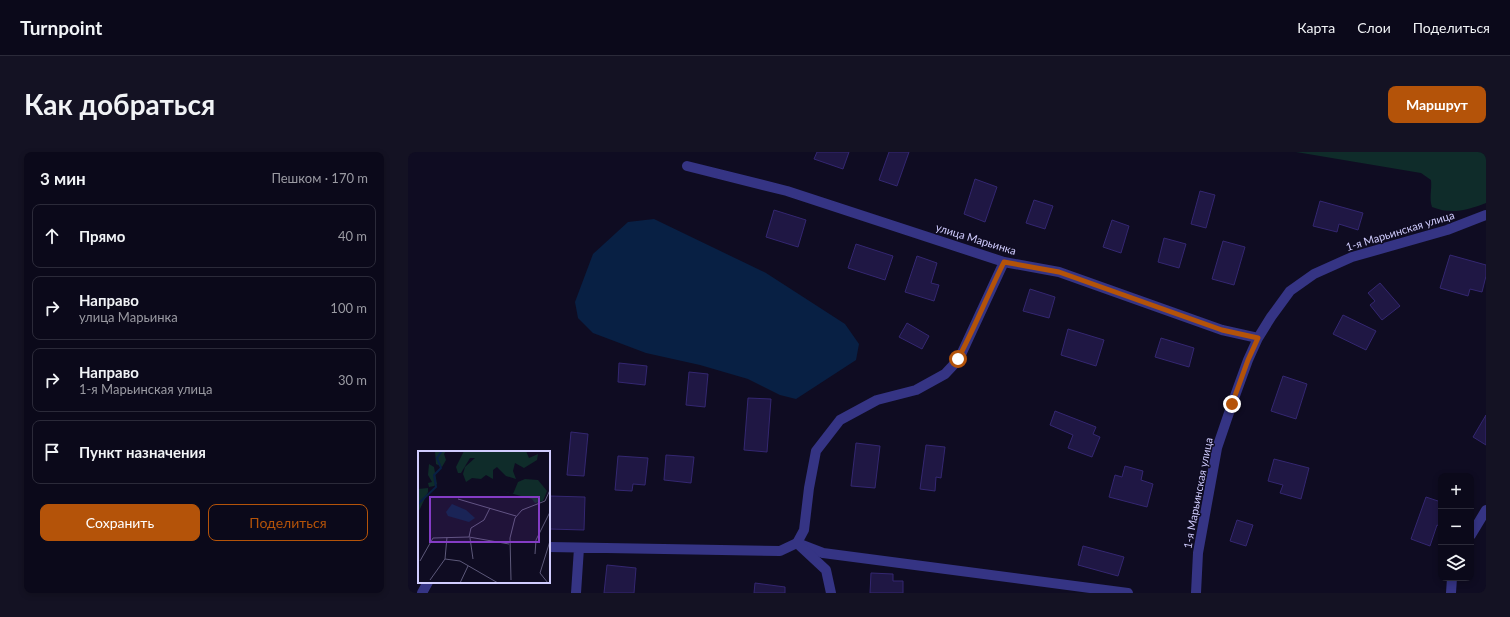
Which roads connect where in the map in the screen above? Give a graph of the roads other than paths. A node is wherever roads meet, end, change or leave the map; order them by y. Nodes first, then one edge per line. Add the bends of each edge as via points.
1 (687, 166) dead end
2 (1486, 215) edge
3 (1004, 262) junction
4 (1258, 338) junction
5 (1486, 510) edge
6 (1474, 530) edge
7 (797, 543) junction
8 (550, 547) edge
9 (579, 548) junction
10 (1452, 581) edge
11 (427, 583) edge
12 (422, 593) edge
13 (576, 593) edge
14 (831, 593) edge
15 (1128, 593) edge
16 (1196, 593) edge
17 (1451, 593) edge

1 - 3 street, улица Марьинка via 787,191
2 - 4 street, 1-я Марьинская улица via 1447,230 1352,257 1314,274 1290,291
3 - 4 street, улица Марьинка via 1059,272 1222,330
3 - 7 street via 975,327 958,359 945,374 916,390 877,400 840,420 816,451 808,488 804,530
4 - 16 street, 1-я Марьинская улица via 1217,448 1198,553
5 - 6 street
7 - 9 street via 780,551
7 - 14 street via 826,570
7 - 15 street via 823,553
8 - 9 street
9 - 13 street
10 - 17 street
11 - 12 street

